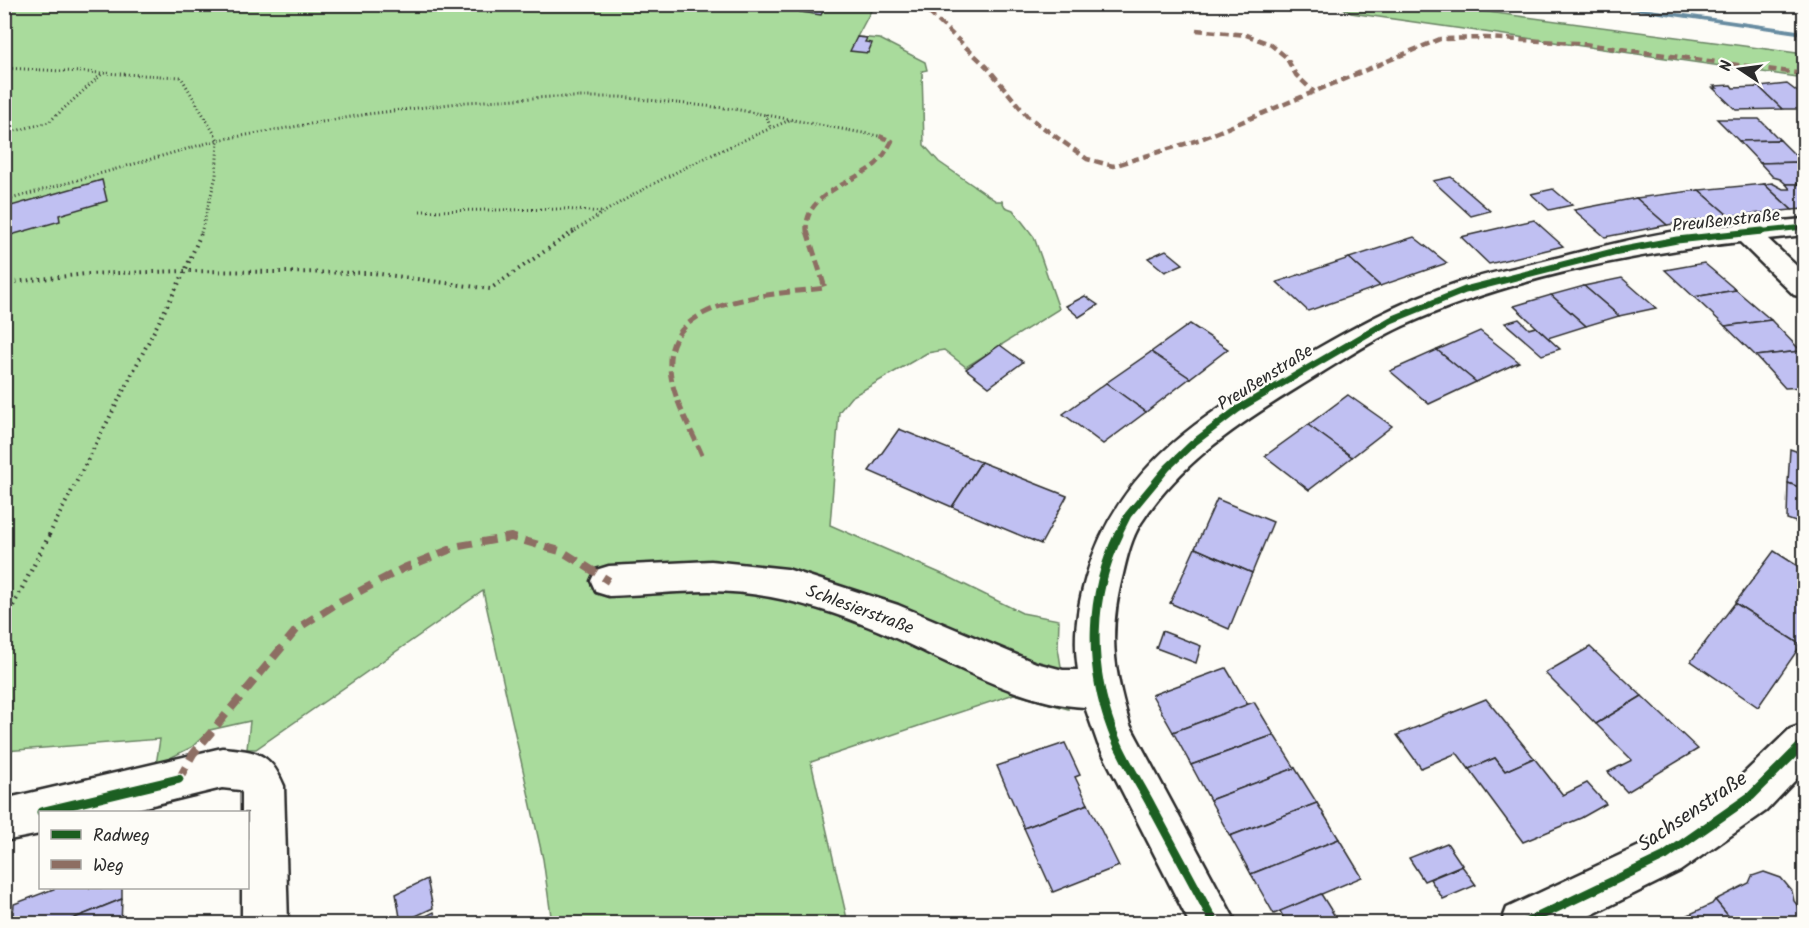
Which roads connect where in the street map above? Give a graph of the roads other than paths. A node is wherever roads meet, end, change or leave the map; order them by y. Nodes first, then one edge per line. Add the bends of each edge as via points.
1 (1804, 227) edge
2 (1746, 233) junction
3 (1804, 288) edge
4 (609, 581) dead end
5 (1100, 689) junction
6 (1804, 743) edge
7 (49, 811) edge
8 (39, 813) edge
9 (4, 820) edge
10 (265, 924) edge
11 (1215, 924) edge
12 (1523, 924) edge

1 - 2 street, Preußenstraße
2 - 3 street
2 - 5 street, Preußenstraße via 1613,252 1465,290 1391,320 1238,409 1167,468 1123,524 1095,606 1094,651
4 - 5 street, Schlesierstraße via 711,576 787,584 885,616 1032,680 1064,688
5 - 11 street, Preußenstraße via 1112,731
6 - 12 street, Sachsenstraße via 1751,796 1665,856
7 - 10 street via 222,768 251,771 263,786
8 - 9 street

